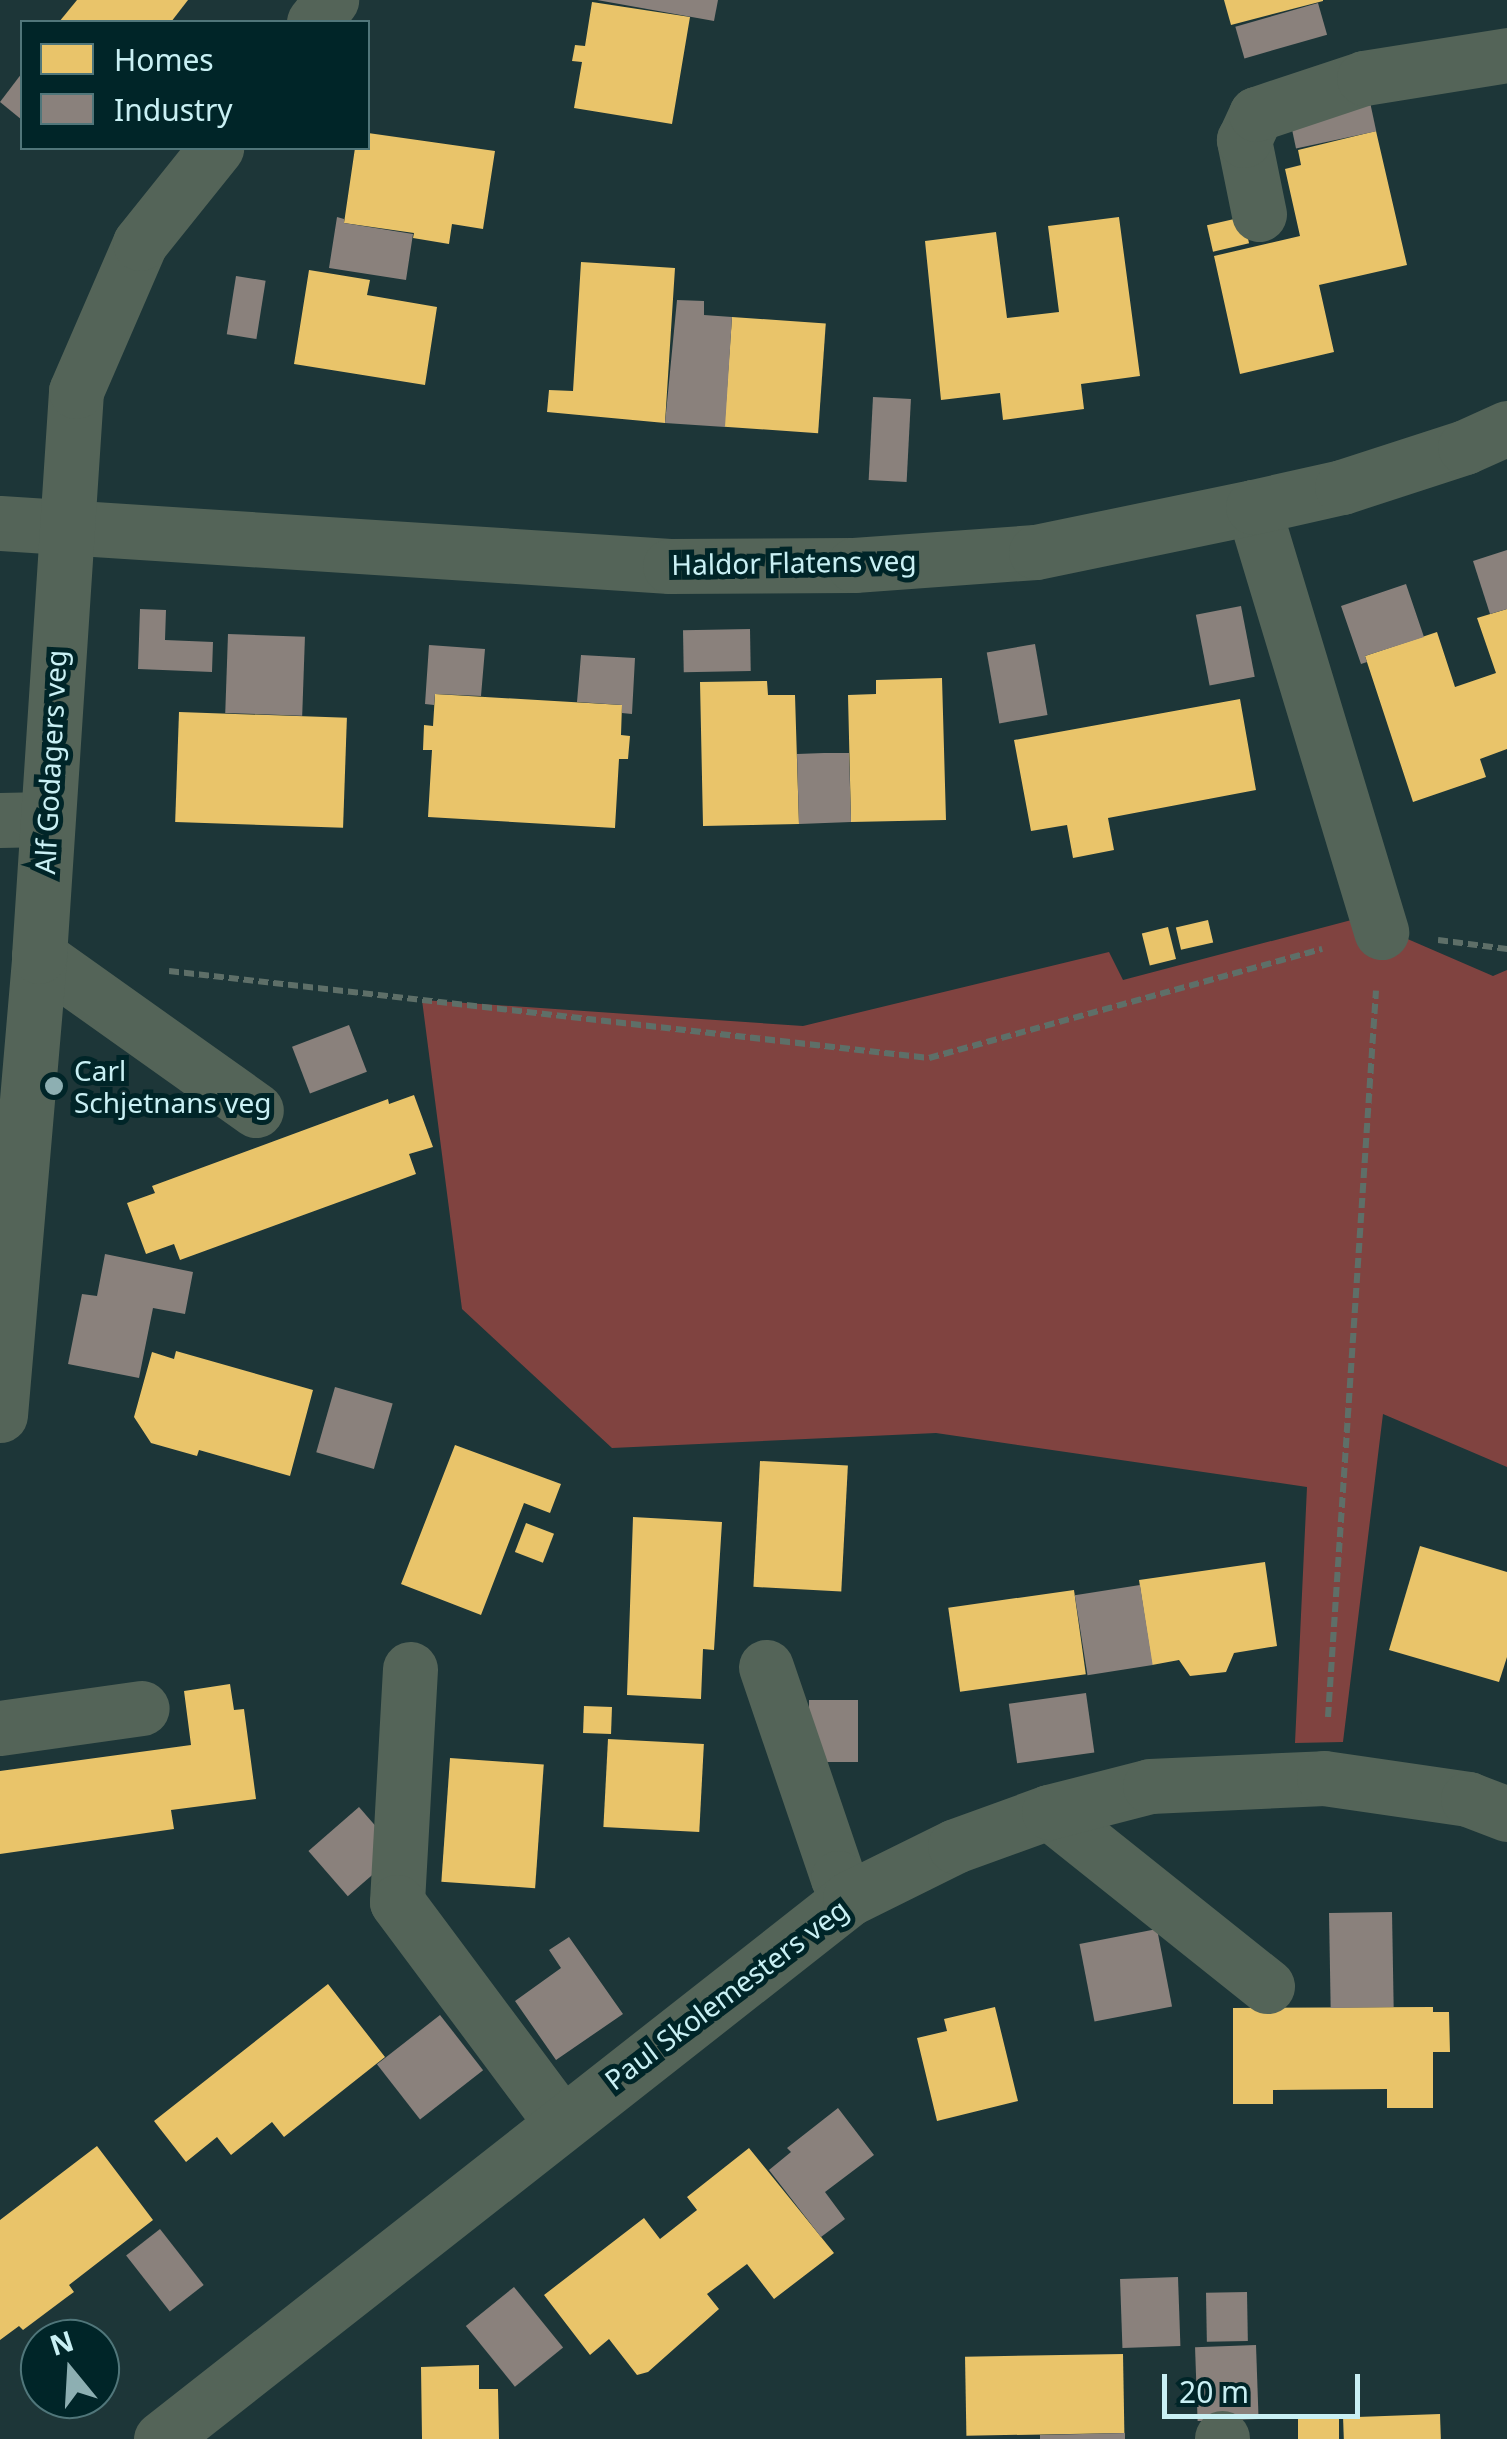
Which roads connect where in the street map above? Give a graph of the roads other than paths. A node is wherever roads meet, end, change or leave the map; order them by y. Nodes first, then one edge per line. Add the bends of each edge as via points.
1 (332, 0) edge
2 (316, 20) edge
3 (1507, 54) edge
4 (214, 150) edge
5 (1259, 214) dead end
6 (1507, 428) edge
7 (1253, 507) junction
8 (0, 523) edge
9 (64, 524) junction
10 (23, 820) edge
11 (1380, 932) road end
12 (39, 956) junction
13 (256, 1110) dead end
14 (0, 1412) edge
15 (766, 1667) dead end
16 (410, 1670) dead end
17 (142, 1708) dead end
18 (0, 1728) edge
19 (1049, 1812) junction
20 (1507, 1814) edge
21 (850, 1898) junction
22 (1267, 1986) dead end
23 (560, 2121) junction
24 (161, 2439) edge

1 - 2 street
3 - 5 street via 1364,78 1256,114 1244,140
4 - 9 street, Alf Godagers veg via 140,244 76,391
6 - 7 street, Haldor Flatens veg via 1342,487
7 - 9 street, Haldor Flatens veg via 1036,552 854,565 670,566
7 - 11 street
8 - 9 street
9 - 10 street, Alf Godagers veg
10 - 12 street, Alf Godagers veg
12 - 13 street
12 - 14 street, Alf Godagers veg
15 - 21 street
16 - 23 street via 398,1902
17 - 18 street
19 - 20 street, Paul Skolemesters veg via 1150,1786 1324,1778 1468,1800
19 - 21 street, Paul Skolemesters veg via 955,1846
19 - 22 street
21 - 23 street, Paul Skolemesters veg
23 - 24 street, Paul Skolemesters veg

